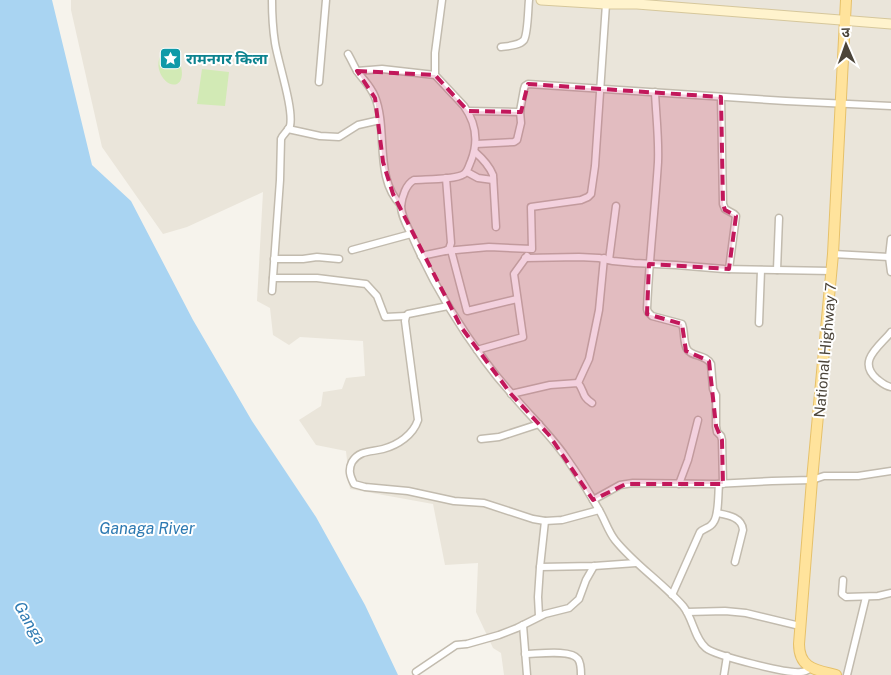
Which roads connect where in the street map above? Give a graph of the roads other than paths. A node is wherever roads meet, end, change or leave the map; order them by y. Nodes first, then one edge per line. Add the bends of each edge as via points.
1 (272, 0) edge
2 (326, 0) edge
3 (442, 0) edge
4 (529, 0) edge
5 (541, 0) edge
6 (846, 0) edge
7 (637, 2) edge
8 (606, 4) junction
9 (845, 20) junction
10 (891, 24) edge
11 (501, 48) dead end
12 (348, 54) dead end
13 (357, 71) junction
14 (435, 74) junction
15 (319, 82) dead end
16 (600, 88) junction
17 (655, 92) junction
18 (721, 97) junction
19 (841, 103) junction
20 (891, 106) edge
21 (468, 111) junction
22 (520, 111) junction
23 (380, 120) junction
24 (288, 130) junction
25 (476, 144) junction
26 (475, 152) junction
27 (467, 172) junction
28 (446, 178) junction
29 (493, 180) junction
30 (401, 205) junction
31 (616, 206) dead end
32 (779, 218) dead end
33 (496, 227) dead end
34 (411, 234) junction
35 (891, 239) edge
36 (532, 249) junction
37 (352, 250) dead end
38 (448, 250) junction
39 (833, 254) junction
40 (421, 256) junction
41 (888, 257) junction
42 (525, 258) junction
43 (274, 259) junction
44 (339, 259) dead end
45 (606, 259) junction
46 (649, 264) junction
47 (729, 269) junction
48 (761, 270) junction
49 (777, 270) junction
50 (832, 271) junction
51 (891, 272) edge
52 (273, 278) junction
53 (272, 291) dead end
54 (517, 299) junction
55 (448, 306) junction
56 (406, 316) junction
57 (759, 323) dead end
58 (891, 332) edge
59 (478, 350) junction
60 (578, 383) junction
61 (891, 387) edge
62 (511, 394) junction
63 (592, 403) dead end
64 (698, 420) dead end
65 (539, 424) junction
66 (481, 439) dead end
67 (891, 471) edge
68 (812, 480) junction
69 (678, 484) junction
70 (721, 484) junction
71 (593, 500) junction
72 (599, 510) junction
73 (717, 514) junction
74 (545, 521) junction
75 (735, 562) dead end
76 (636, 563) junction
77 (594, 566) junction
78 (540, 567) junction
79 (843, 580) dead end
80 (891, 593) edge
81 (672, 595) junction
82 (866, 597) junction
83 (687, 612) junction
84 (539, 616) junction
85 (523, 625) junction
86 (800, 626) junction
87 (525, 654) junction
88 (727, 656) junction
89 (811, 668) junction
90 (416, 672) dead end
91 (777, 672) edge
92 (799, 674) edge
93 (527, 675) edge
94 (581, 675) edge
95 (724, 675) edge
96 (836, 675) edge
97 (847, 675) edge

1 - 24 street via 274,41 290,112
2 - 15 street
3 - 14 street
4 - 11 street via 524,40
5 - 8 main road
6 - 9 main road, National Highway 7
7 - 8 main road
7 - 9 main road
8 - 16 street
9 - 10 main road
9 - 19 main road, National Highway 7
12 - 13 street
13 - 14 street via 382,69
13 - 23 street via 369,84
14 - 21 street
16 - 17 street
16 - 22 street via 528,84
16 - 36 street via 591,194 581,200 531,207
17 - 18 street
17 - 46 street via 658,160
18 - 19 street
18 - 47 street via 723,204 736,216
19 - 20 street
19 - 39 main road, National Highway 7
21 - 22 street
21 - 25 street
22 - 25 street via 518,140
23 - 24 street via 358,125 339,137
23 - 30 street via 386,175
24 - 43 street via 281,139
25 - 26 street
26 - 27 street
26 - 29 street via 491,169
27 - 28 street
27 - 29 street
28 - 30 street via 410,182
28 - 38 street via 451,243
29 - 33 street
30 - 34 street
31 - 45 street
32 - 49 street
34 - 37 street
34 - 40 street
35 - 41 street
36 - 38 street via 489,247
36 - 42 street
38 - 40 street
38 - 54 street via 467,311
39 - 41 street
39 - 50 main road, National Highway 7
40 - 55 street
41 - 51 street
42 - 45 street
42 - 54 street via 514,274
43 - 44 street
43 - 52 street
45 - 46 street
45 - 60 street via 589,359
46 - 47 street
46 - 70 street via 648,312 682,324 688,352 711,364 716,426 722,440
47 - 48 street
48 - 49 street
48 - 57 street
49 - 50 street
50 - 68 main road, National Highway 7
52 - 53 street
52 - 56 street via 317,278 366,284 377,296 385,317
54 - 59 street via 523,337
55 - 56 street
55 - 59 street
56 - 74 street via 404,321 418,420 404,439 354,458 349,467 354,484 484,503
58 - 61 street via 874,350 869,364 872,374
59 - 62 street
60 - 62 street via 550,385
60 - 63 street
62 - 65 street
64 - 69 street
65 - 66 street via 499,438
65 - 71 street via 566,457
67 - 68 street via 858,476 824,476
68 - 70 street
68 - 86 main road, National Highway 7
69 - 70 street
69 - 71 street via 620,485
70 - 73 street
71 - 72 street
72 - 74 street
72 - 76 street via 616,542
73 - 75 street via 728,515 743,526
73 - 81 street via 715,522 700,532
74 - 78 street
76 - 77 street
76 - 81 street
77 - 78 street
77 - 84 street via 573,605
78 - 84 street
79 - 82 street via 844,596
80 - 82 street
81 - 83 street
82 - 97 street
83 - 86 street via 746,613
83 - 88 street via 705,647
84 - 85 street
85 - 87 street
85 - 90 street via 456,645
86 - 89 main road, National Highway 7 via 800,654
87 - 93 street
87 - 94 street via 573,655 580,662
88 - 91 street
88 - 95 street
89 - 92 street
89 - 96 main road
91 - 92 street

